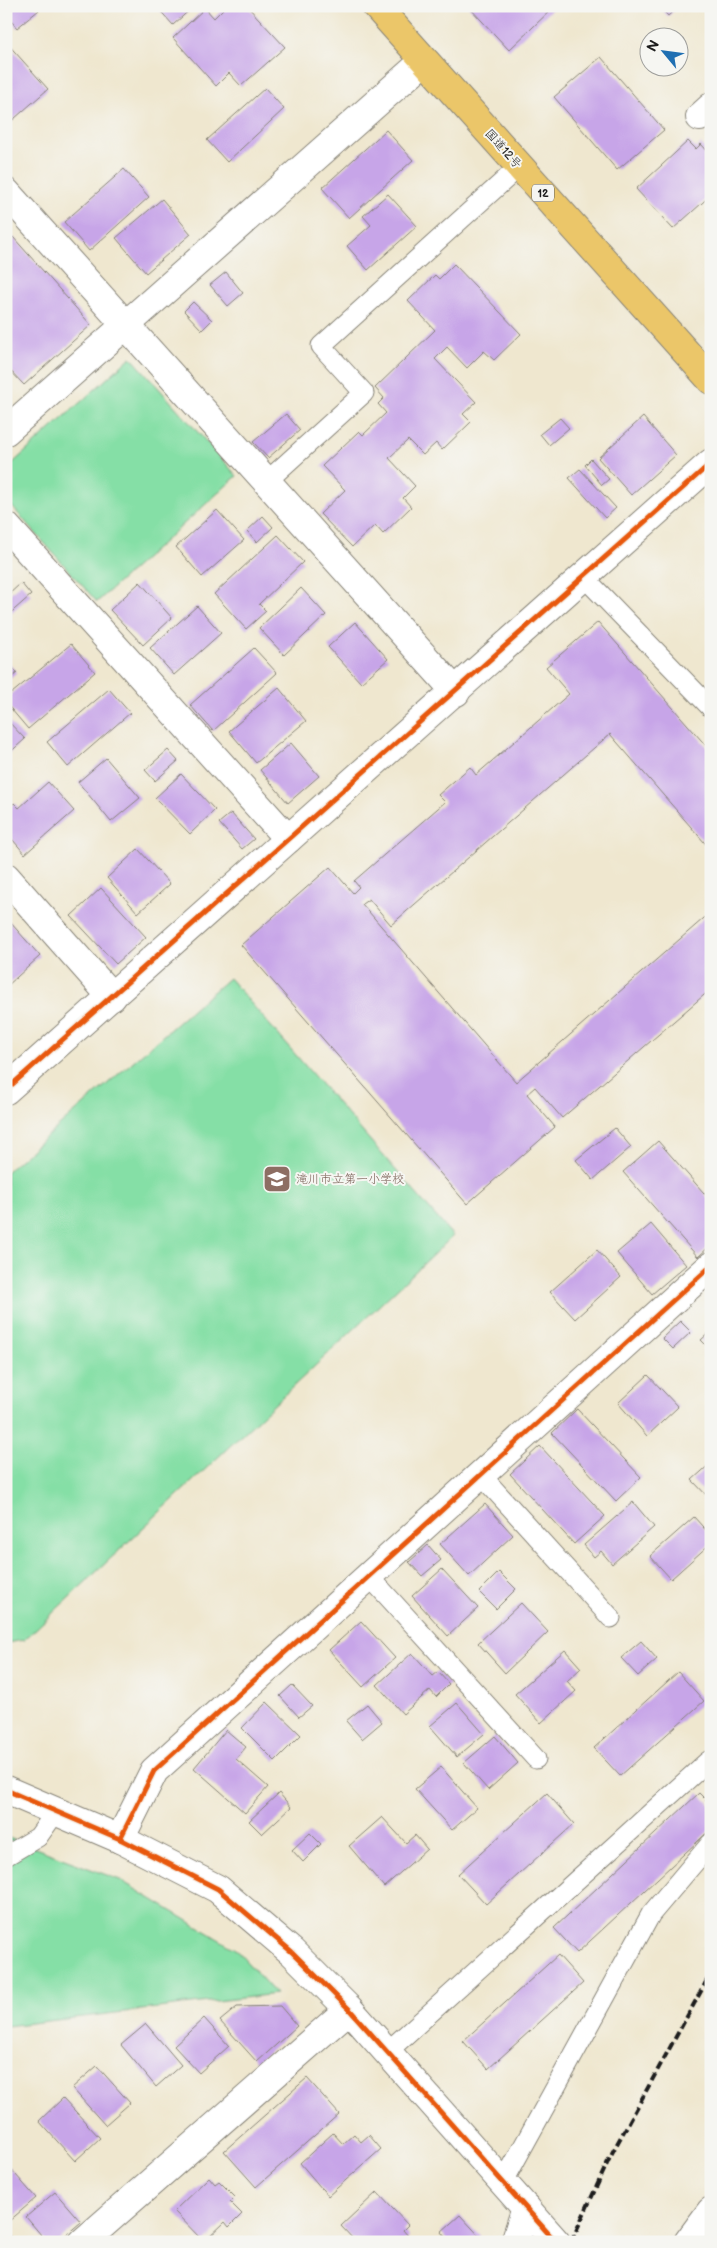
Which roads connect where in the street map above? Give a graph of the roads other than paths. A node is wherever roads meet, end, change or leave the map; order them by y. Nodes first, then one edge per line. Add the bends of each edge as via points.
1 (376, 6) edge
2 (424, 62) junction
3 (519, 167) junction
4 (6, 192) edge
5 (126, 326) junction
6 (711, 380) edge
7 (6, 431) edge
8 (711, 463) edge
9 (266, 482) junction
10 (6, 526) edge
11 (584, 577) junction
12 (456, 692) junction
13 (711, 708) edge
14 (288, 839) junction
15 (6, 877) edge
16 (112, 997) junction
17 (6, 1090) edge
18 (711, 1266) edge
19 (481, 1475) junction
20 (369, 1576) junction
21 (611, 1618) dead end
22 (536, 1759) dead end
23 (711, 1765) edge
24 (6, 1790) edge
25 (55, 1813) junction
26 (120, 1839) junction
27 (711, 1843) edge
28 (6, 1856) edge
29 (349, 2009) junction
30 (387, 2052) junction
31 (503, 2183) junction
32 (526, 2208) junction
33 (711, 2211) edge
34 (83, 2242) edge
35 (515, 2242) edge
36 (556, 2242) edge
37 (688, 2242) edge

1 - 2 highway, 国道12号 / 12
2 - 3 highway, 国道12号 / 12
2 - 5 street
3 - 6 highway, 国道12号 / 12
3 - 9 lane via 321,346 364,394
4 - 5 street
5 - 7 street
5 - 9 street
8 - 11 street
9 - 12 street
10 - 14 street
11 - 12 street
11 - 13 lane
12 - 14 street
14 - 16 street
15 - 16 street
16 - 17 street
18 - 19 street
19 - 20 street
19 - 21 lane
20 - 22 lane
20 - 26 street via 154,1771
23 - 30 lane via 708,1761
24 - 25 street
25 - 26 street
25 - 28 lane via 38,1837
26 - 29 street via 218,1889 292,1952
27 - 31 lane via 651,1914
29 - 30 street
29 - 34 street
30 - 31 street
31 - 32 street
32 - 35 street
32 - 36 street
33 - 37 street

